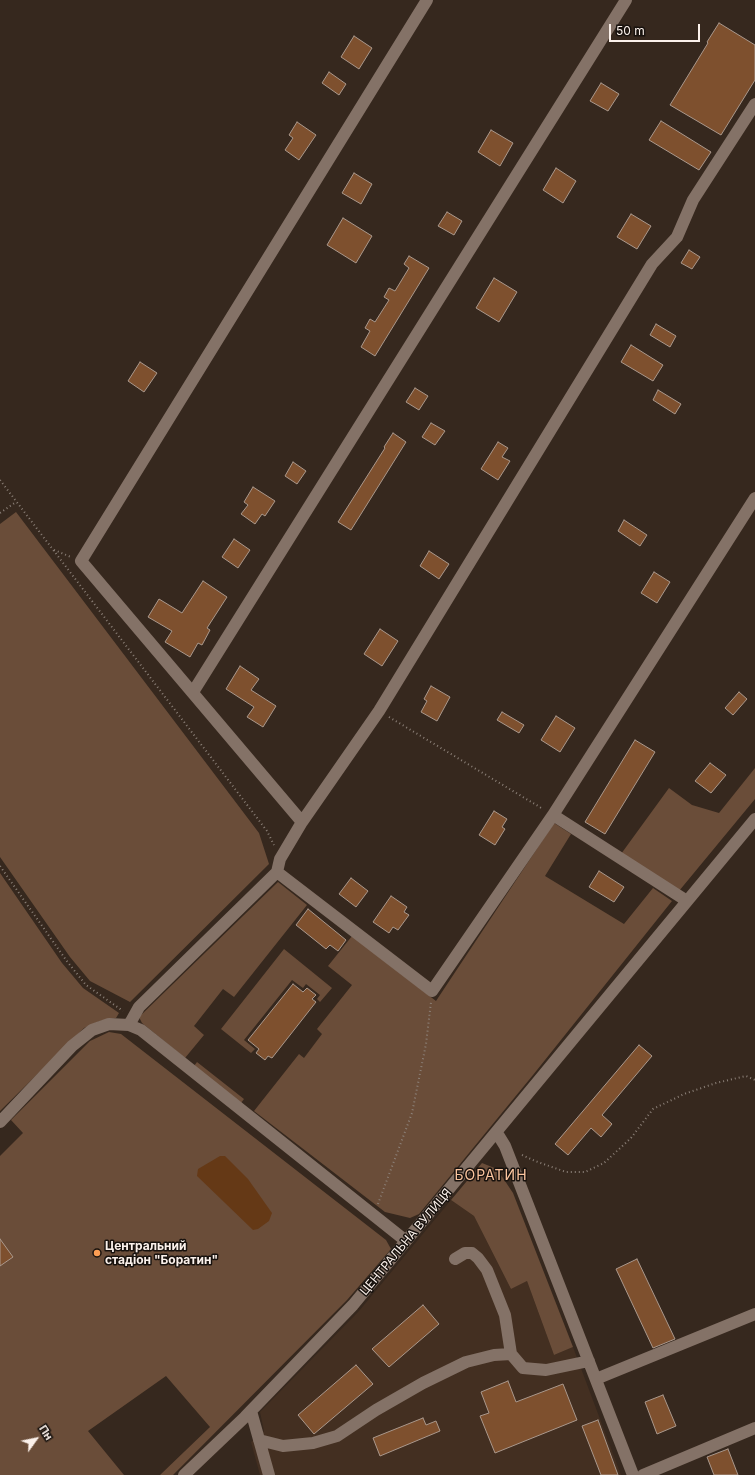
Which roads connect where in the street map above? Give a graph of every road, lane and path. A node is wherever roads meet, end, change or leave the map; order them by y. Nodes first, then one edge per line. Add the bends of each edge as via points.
1 (427, 0) edge
2 (626, 0) edge
3 (755, 104) edge
4 (0, 480) edge
5 (755, 498) edge
6 (16, 502) junction
7 (0, 513) edge
8 (53, 550) junction
9 (81, 561) junction
10 (192, 692) junction
11 (379, 711) junction
12 (553, 815) junction
13 (755, 819) edge
14 (302, 822) junction
15 (280, 859) junction
16 (0, 866) edge
17 (277, 872) junction
18 (687, 901) junction
19 (432, 991) junction
20 (130, 1025) junction
21 (755, 1080) edge
22 (0, 1122) edge
23 (497, 1133) junction
24 (504, 1146) junction
25 (374, 1216) junction
26 (406, 1241) junction
27 (455, 1259) dead end
28 (755, 1314) edge
29 (511, 1354) junction
30 (589, 1361) junction
31 (596, 1379) junction
32 (251, 1410) junction
33 (755, 1428) edge
34 (259, 1440) junction
35 (184, 1475) edge
36 (269, 1475) edge
37 (633, 1475) edge
38 (643, 1475) edge

1 - 9 street
2 - 10 street
3 - 11 street via 692,200 677,237 652,264
4 - 6 path
5 - 12 street
6 - 7 path
6 - 8 path
8 - 9 path
8 - 15 path via 267,831
9 - 10 street
10 - 14 street
11 - 12 path
11 - 14 street
12 - 18 street
12 - 19 street
13 - 18 street, ЦЕНТРАЛЬНА ВУЛИЦЯ
14 - 15 street
15 - 17 street
16 - 20 path via 86,985 123,1010
17 - 19 street
17 - 20 street via 139,1007
18 - 23 street, ЦЕНТРАЛЬНА ВУЛИЦЯ
19 - 25 path via 426,1044 412,1113
20 - 22 street via 109,1024 92,1030 72,1046
20 - 25 street via 141,1030
21 - 24 path via 746,1076 716,1083 684,1094 653,1109 631,1138 604,1163 585,1172 566,1172
23 - 24 street
23 - 26 street, ЦЕНТРАЛЬНА ВУЛИЦЯ
24 - 30 street
25 - 26 street
26 - 32 street, ЦЕНТРАЛЬНА ВУЛИЦЯ via 353,1305
27 - 29 street via 465,1253 472,1253 487,1270 505,1315
28 - 31 street
29 - 30 street via 523,1368 546,1370
29 - 34 street via 466,1362 423,1383 336,1436 313,1443 283,1446
30 - 31 street
31 - 37 street
32 - 34 street
32 - 35 street, ЦЕНТРАЛЬНА ВУЛИЦЯ
33 - 38 street
34 - 36 street

